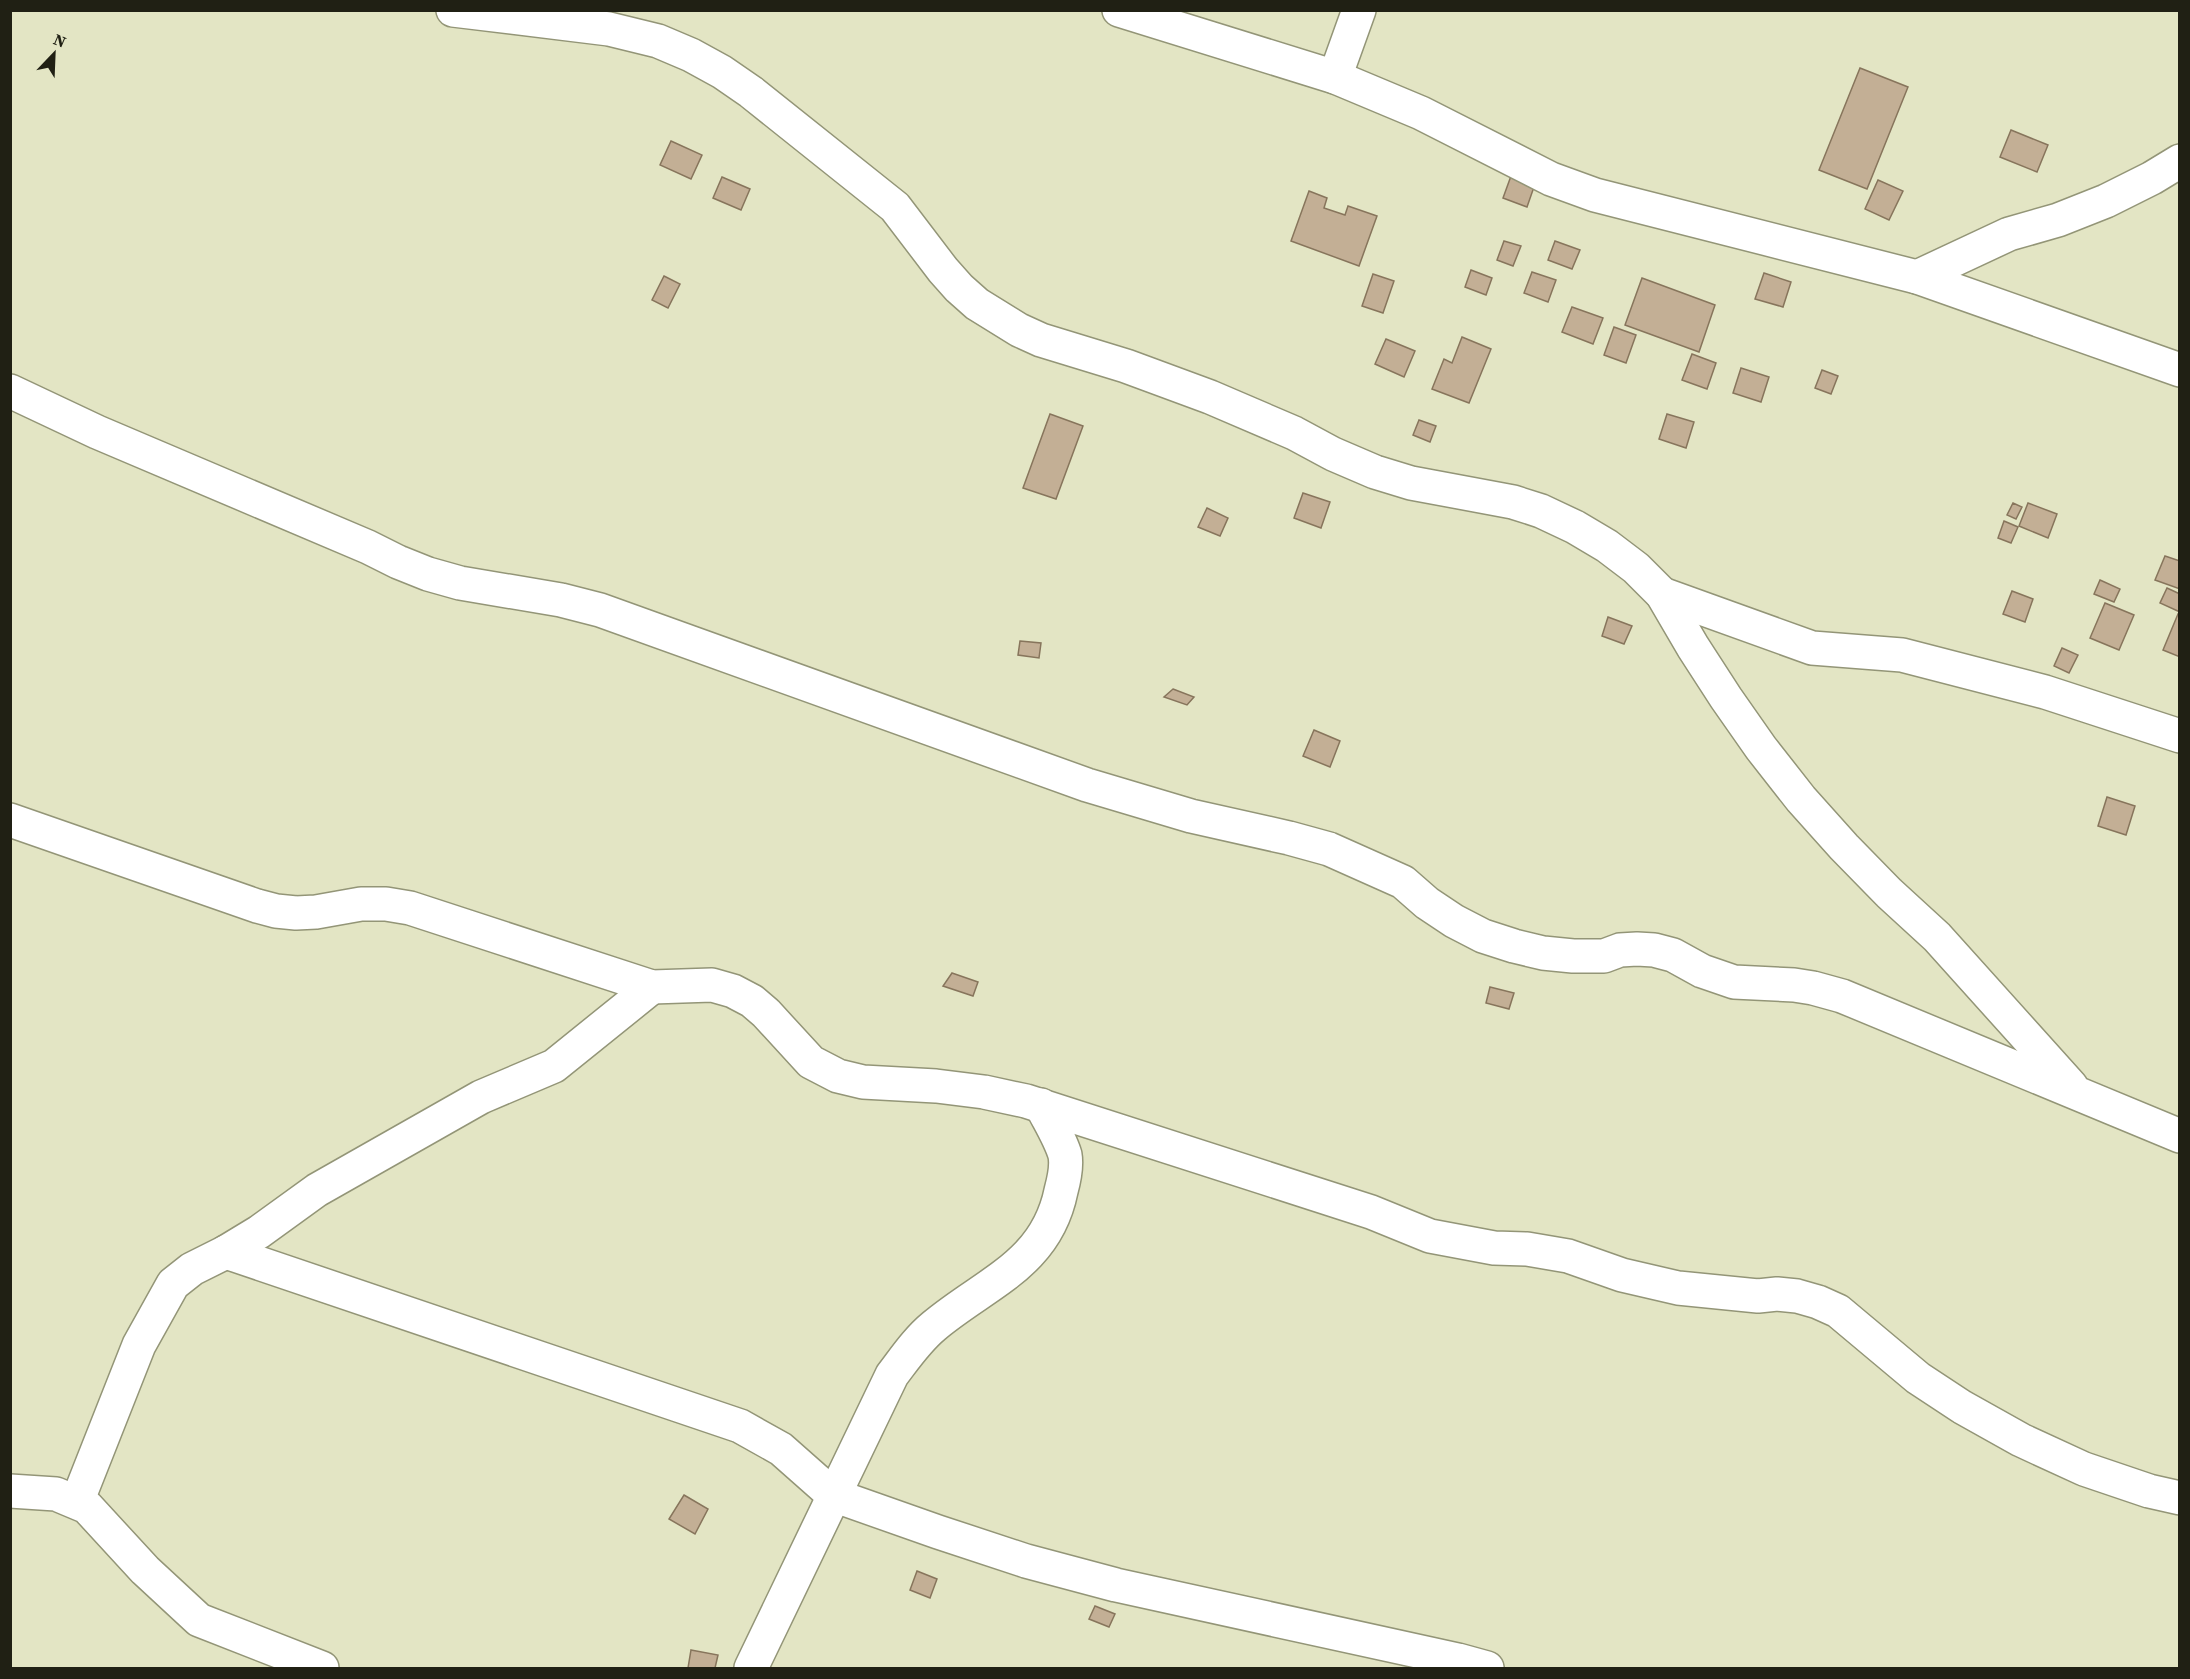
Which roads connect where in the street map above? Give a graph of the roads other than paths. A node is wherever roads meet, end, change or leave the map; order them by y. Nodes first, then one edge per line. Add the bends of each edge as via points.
1 (453, 10) edge
2 (1119, 10) edge
3 (1359, 10) edge
4 (1335, 77) junction
5 (2180, 161) edge
6 (1917, 277) junction
7 (2180, 370) edge
8 (10, 391) edge
9 (1662, 594) junction
10 (2180, 736) edge
11 (10, 820) edge
12 (652, 987) junction
13 (2077, 1093) junction
14 (1041, 1105) junction
15 (2180, 1136) edge
16 (226, 1252) junction
17 (10, 1491) edge
18 (833, 1495) junction
19 (2180, 1498) edge
20 (77, 1502) junction
21 (322, 1668) edge
22 (751, 1668) edge
23 (1487, 1668) edge

1 - 9 street via 609,29 658,41 691,55 751,92 896,207 959,288 1018,330 1210,398 1375,472 1541,512 1607,546
2 - 4 street
3 - 4 street
4 - 6 street via 1421,113 1551,179 1595,195
5 - 6 street via 2106,201 2009,234
6 - 7 street
8 - 13 street via 428,574 600,610 1087,785 1191,816 1329,849 1403,882 1427,903 1483,936 1553,954 1604,956 1620,950 1654,950 1734,982 1813,988 1842,996
9 - 10 street via 1812,648 1902,655 2045,692
9 - 13 street via 1726,698 1801,798 1889,893 1937,937
11 - 12 street via 256,906 296,913 361,904 410,908
12 - 14 street via 712,985 733,991 766,1013 811,1062 838,1076 863,1082 984,1092
12 - 16 street via 554,1066 445,1116 317,1190
13 - 15 street
14 - 18 street via 1065,1156 1064,1179 1051,1223 1023,1261 946,1316 913,1347 892,1375
14 - 19 street via 1371,1212 1430,1236 1568,1256 1622,1275 1678,1288 1777,1294 1818,1302 1838,1311 1918,1378 2022,1440 2084,1468
16 - 18 street via 740,1426 780,1449
16 - 20 street via 192,1269 173,1284 139,1345
17 - 20 street via 56,1494
18 - 22 street
18 - 23 street via 1026,1561 1116,1585
20 - 21 street via 87,1507 145,1570 199,1620

